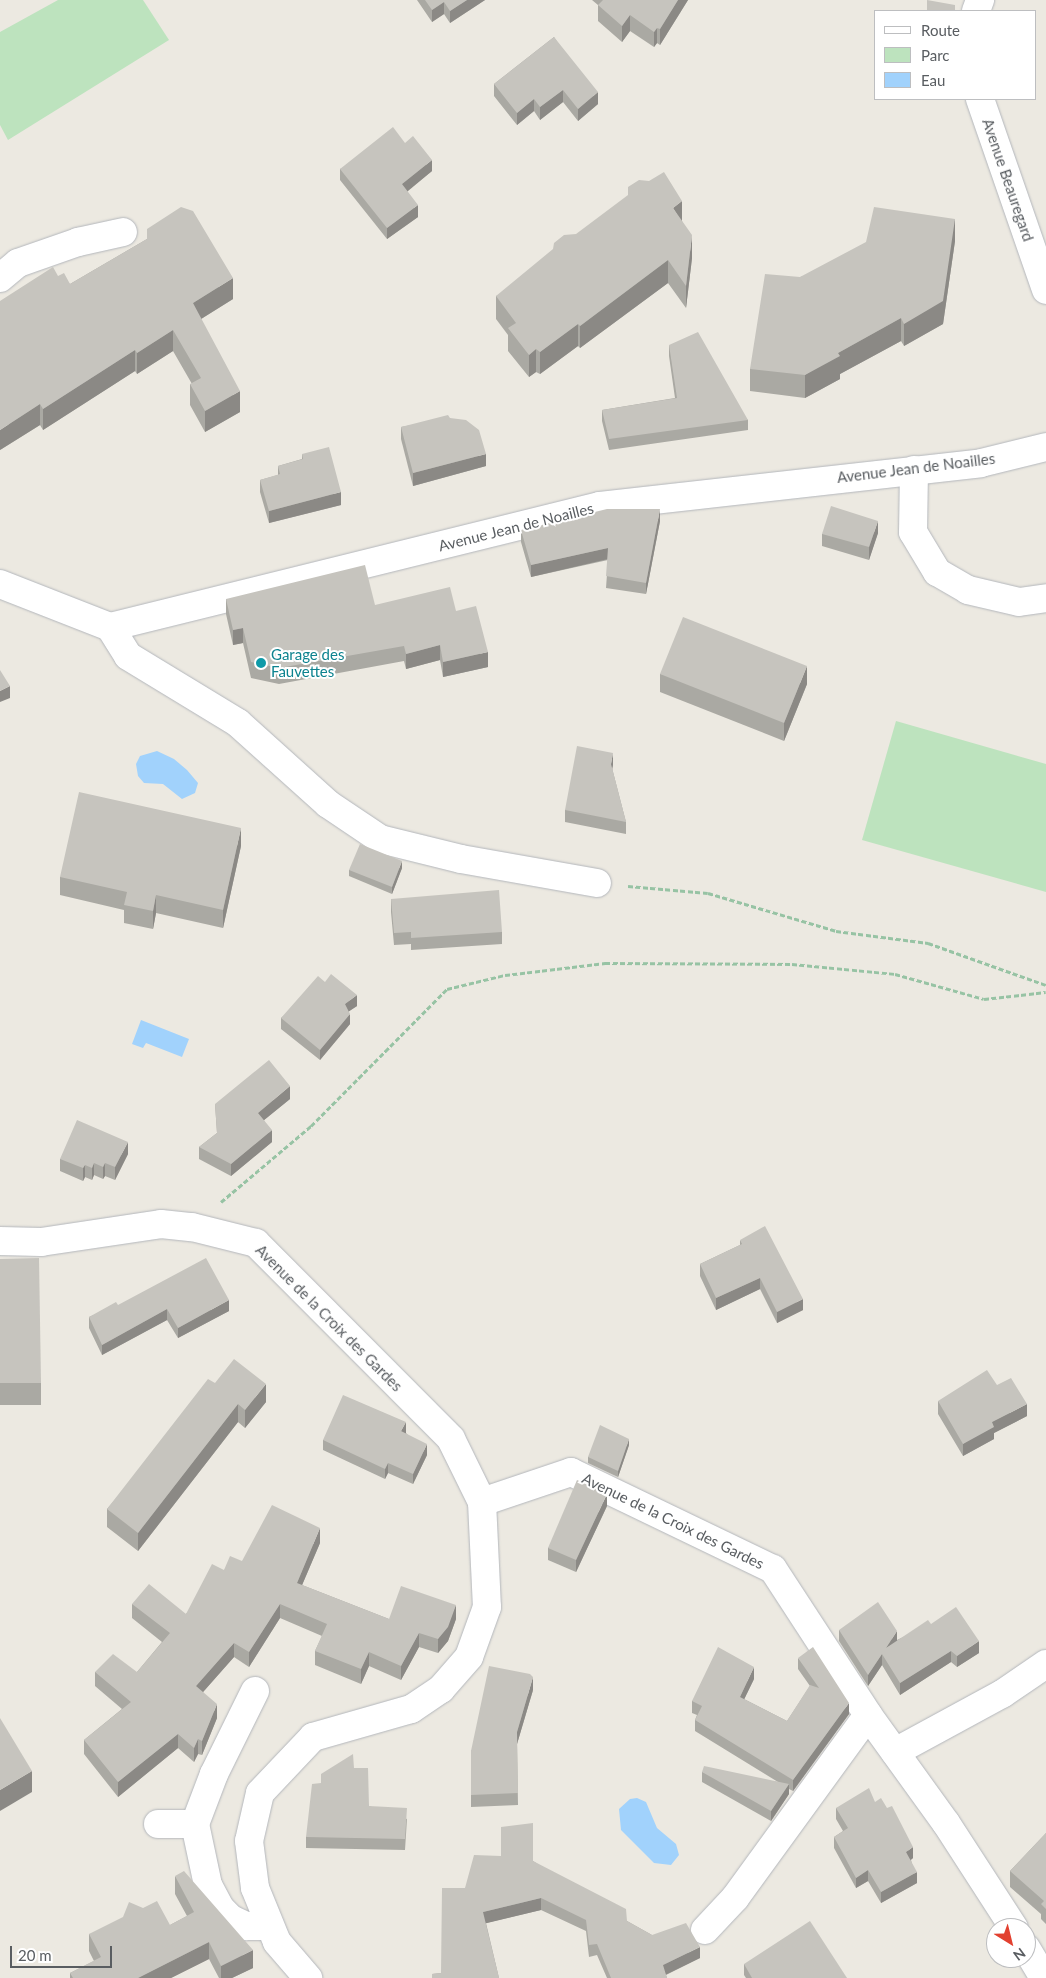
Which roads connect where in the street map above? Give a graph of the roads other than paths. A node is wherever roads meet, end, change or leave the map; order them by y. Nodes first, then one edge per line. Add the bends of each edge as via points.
1 (980, 100) edge
2 (124, 232) dead end
3 (0, 278) edge
4 (1046, 290) edge
5 (1046, 447) edge
6 (914, 470) junction
7 (0, 584) edge
8 (1046, 598) edge
9 (110, 628) junction
10 (597, 883) road end
11 (0, 1241) edge
12 (482, 1502) junction
13 (1046, 1664) edge
14 (255, 1691) dead end
15 (868, 1715) junction
16 (895, 1752) junction
17 (158, 1824) dead end
18 (195, 1824) junction
19 (1008, 1918) edge
20 (269, 1926) junction
21 (705, 1930) dead end
22 (1036, 1965) edge
23 (308, 1978) edge
24 (1044, 1978) edge

1 - 4 street, Avenue Beauregard
2 - 3 street via 78,242 18,263
5 - 6 street, Avenue Jean de Noailles via 982,462
6 - 8 street via 913,532 936,572 968,590 1018,602
6 - 9 street, Avenue Jean de Noailles via 600,506
7 - 9 street
9 - 10 street via 128,656 238,723 328,804 380,839 461,858
11 - 12 street, Avenue de la Croix des Gardes via 41,1242 161,1224 192,1227 256,1243 451,1438
12 - 15 street, Avenue de la Croix des Gardes via 572,1472 773,1569
12 - 20 street via 487,1607 469,1657 442,1689 411,1709 313,1736 260,1793 249,1841 255,1888
13 - 16 street via 1002,1694
14 - 18 street via 214,1774
15 - 16 street, Avenue de la Croix des Gardes
15 - 21 street via 735,1898
16 - 19 street, Avenue de la Croix des Gardes
17 - 18 street
18 - 20 street via 208,1885 220,1908 246,1926
20 - 23 street via 277,1942
22 - 24 street

